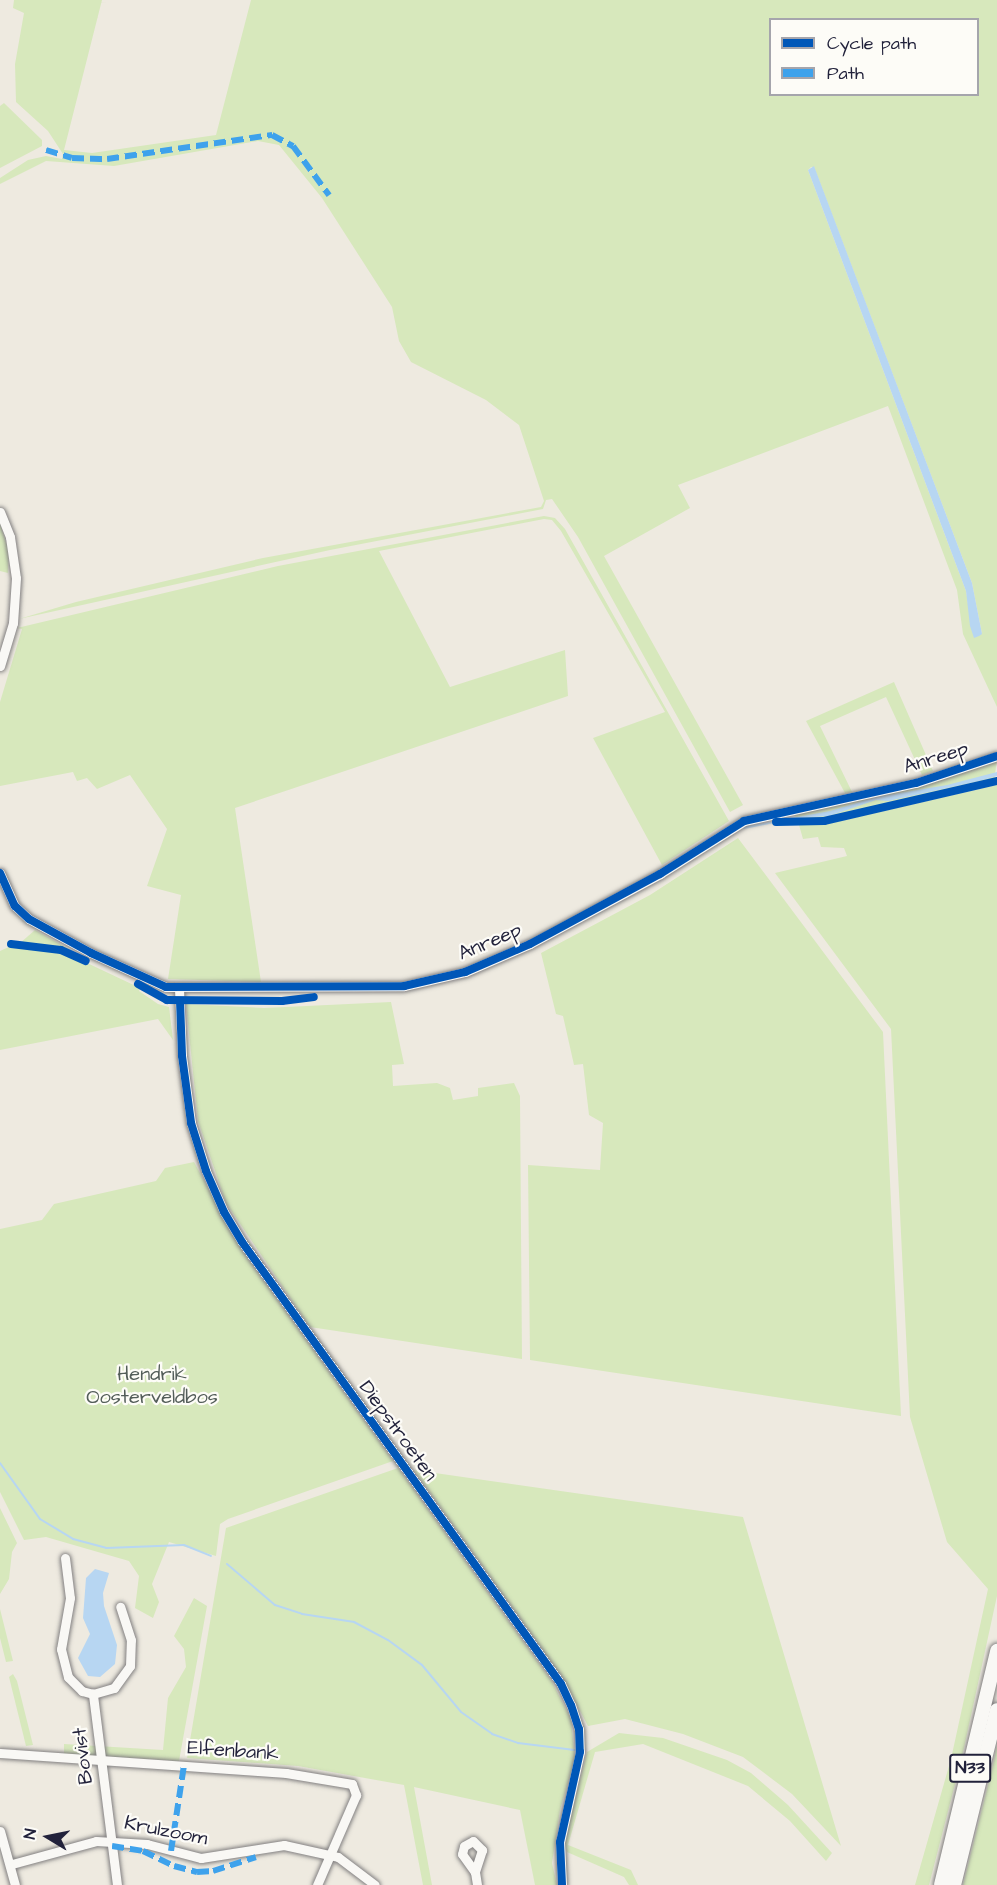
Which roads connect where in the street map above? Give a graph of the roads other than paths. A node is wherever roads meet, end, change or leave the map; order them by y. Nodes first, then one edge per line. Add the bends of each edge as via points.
1 (0, 513) edge
2 (0, 666) edge
3 (997, 756) edge
4 (0, 873) edge
5 (179, 989) junction
6 (65, 1558) dead end
7 (120, 1607) dead end
8 (997, 1651) edge
9 (93, 1694) junction
10 (997, 1710) edge
11 (0, 1753) edge
12 (101, 1761) junction
13 (0, 1831) edge
14 (111, 1839) junction
15 (330, 1854) junction
16 (12, 1864) junction
17 (475, 1872) dead end
18 (15, 1885) edge
19 (117, 1885) edge
20 (316, 1885) edge
21 (375, 1885) edge
22 (477, 1885) edge
23 (562, 1885) edge
24 (940, 1885) edge
25 (954, 1885) edge

1 - 2 street via 10,537 16,578 12,622
3 - 5 street, Anreep via 916,783 744,821 660,874 530,944 450,976 374,988
4 - 5 street, Anreep via 15,906 29,919 146,980
5 - 23 street, Diepstroeten via 182,1064 191,1123 224,1212 561,1684 571,1705 579,1729 580,1752 560,1842
6 - 9 street via 74,1566 61,1649 68,1677 82,1691
7 - 9 street via 131,1640 129,1666 114,1688
8 - 24 highway, N33
9 - 12 street, Bovist
10 - 25 highway, N33
11 - 12 street, Elfenbank
12 - 14 street, Bovist
12 - 15 street, Elfenbank via 286,1773 351,1784 356,1795
13 - 16 street
14 - 15 street, Krulzoom via 201,1858 284,1845
14 - 16 street, Krulzoom via 67,1846
14 - 19 street, Bovist
15 - 20 street, Elfenbank
15 - 21 street, Krulzoom via 358,1869
16 - 18 street
17 - 22 street

